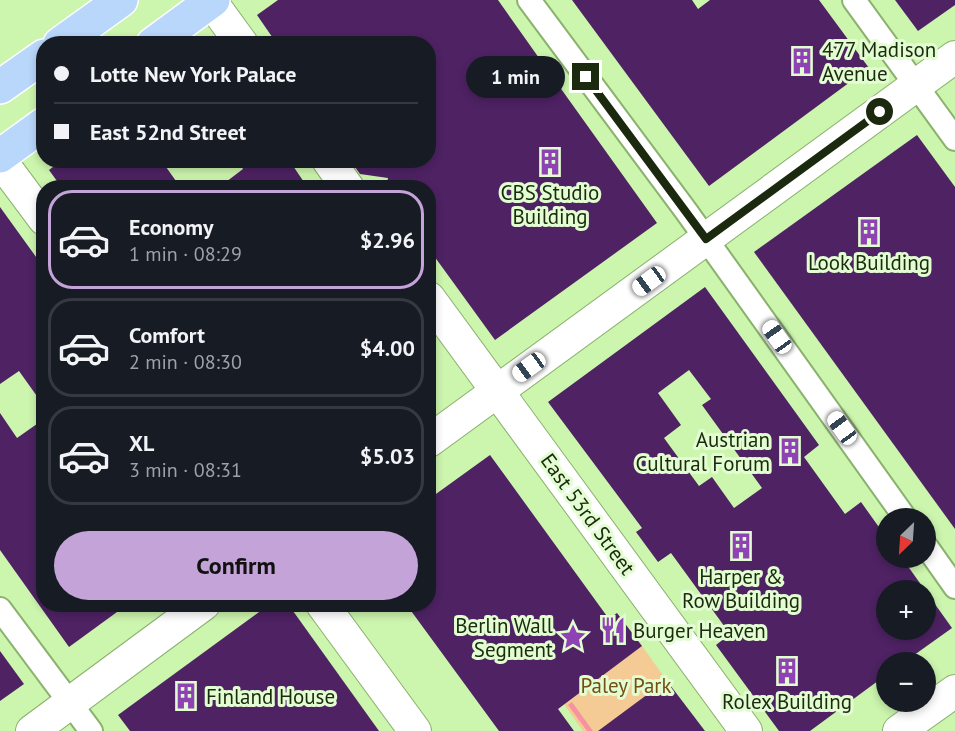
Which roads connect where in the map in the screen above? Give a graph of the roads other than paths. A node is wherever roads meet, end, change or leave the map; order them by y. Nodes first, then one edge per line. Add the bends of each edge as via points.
1 (121, 0) edge
2 (529, 0) edge
3 (854, 0) edge
4 (211, 1) edge
5 (71, 36) edge
6 (164, 36) edge
7 (236, 36) edge
8 (955, 57) edge
9 (36, 62) edge
10 (917, 85) junction
11 (0, 87) edge
12 (36, 130) edge
13 (955, 139) edge
14 (0, 158) edge
15 (36, 208) edge
16 (706, 239) junction
17 (436, 308) edge
18 (497, 391) junction
19 (436, 436) edge
20 (898, 508) edge
21 (936, 560) edge
22 (955, 587) edge
23 (0, 609) edge
24 (193, 612) edge
25 (328, 612) edge
26 (955, 691) edge
27 (70, 702) junction
28 (32, 731) edge
29 (91, 731) edge
30 (415, 731) edge
31 (746, 731) edge
32 (899, 731) edge

1 - 5 main road
2 - 16 street
3 - 10 street
4 - 6 main road
4 - 7 main road
8 - 10 main road
9 - 11 main road
10 - 13 street
10 - 16 main road
12 - 14 main road
14 - 15 main road
16 - 18 main road
16 - 20 street
17 - 18 main road, East 53rd Street
18 - 19 main road
18 - 31 main road, East 53rd Street
21 - 22 street
23 - 27 street
24 - 27 main road
25 - 30 main road
26 - 32 main road
27 - 28 main road
27 - 29 street

